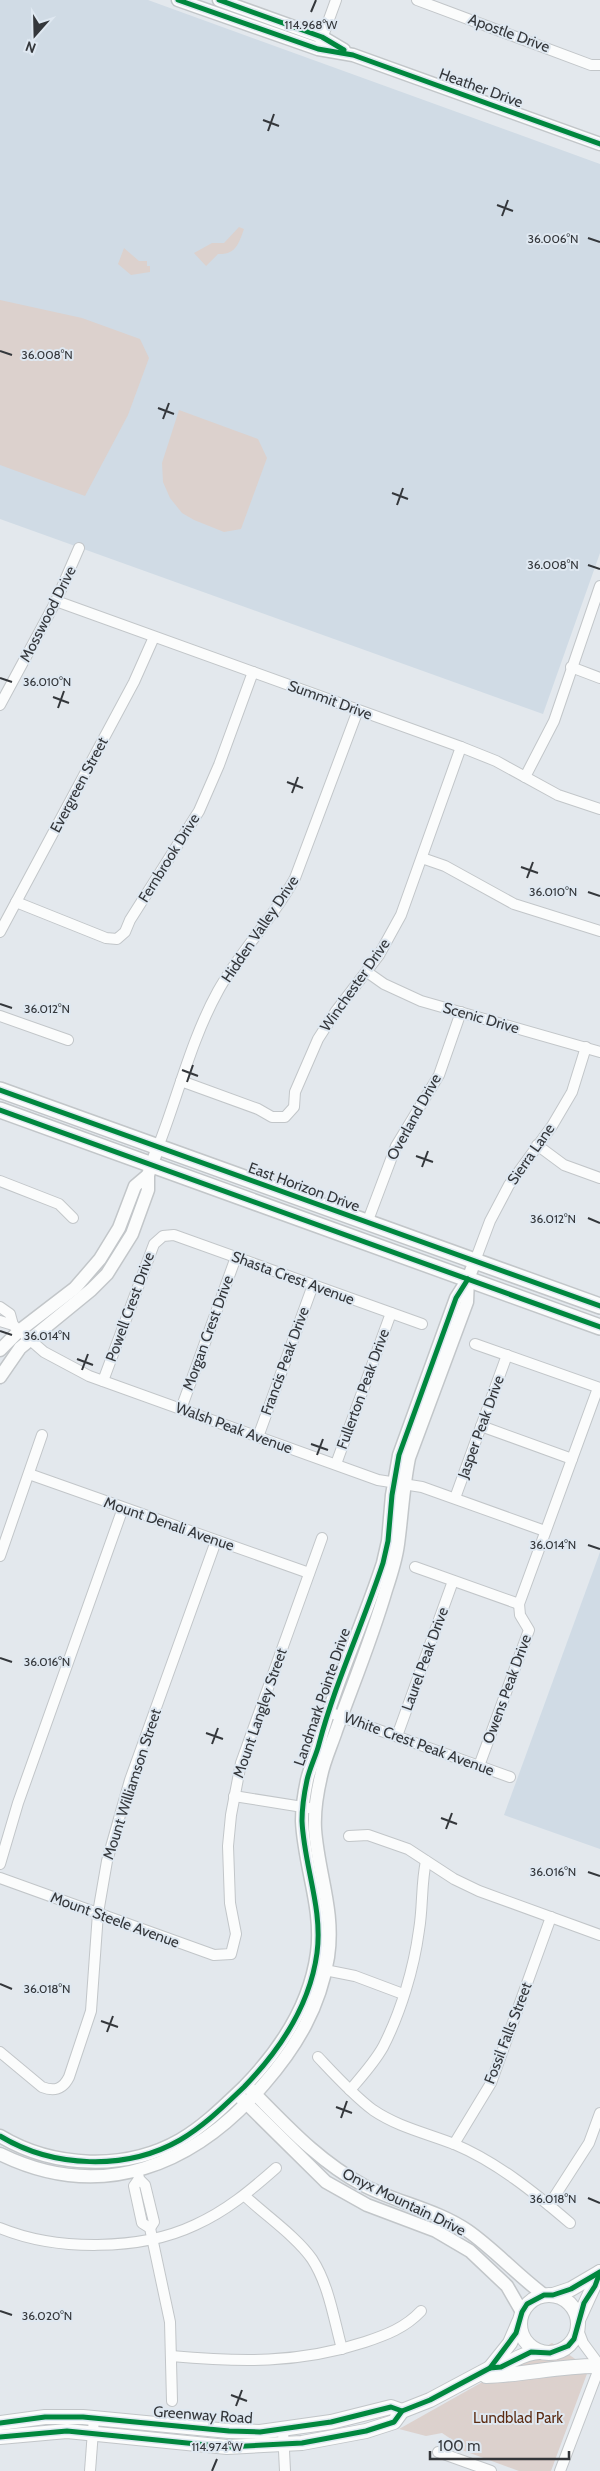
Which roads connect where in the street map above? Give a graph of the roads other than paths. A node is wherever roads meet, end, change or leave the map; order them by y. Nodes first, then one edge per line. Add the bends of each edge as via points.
1 (178, 0) edge
2 (220, 0) edge
3 (336, 0) edge
4 (417, 0) edge
5 (201, 4) edge
6 (320, 43) junction
7 (600, 65) edge
8 (600, 144) edge
9 (79, 548) dead end
10 (600, 586) edge
11 (56, 601) junction
12 (154, 636) junction
13 (571, 667) junction
14 (253, 672) junction
15 (600, 678) edge
16 (0, 705) edge
17 (358, 710) junction
18 (461, 747) junction
19 (525, 776) junction
20 (600, 809) edge
21 (422, 858) junction
22 (16, 902) junction
23 (600, 931) edge
24 (0, 932) edge
25 (367, 972) junction
26 (461, 1012) junction
27 (0, 1016) edge
28 (68, 1040) dead end
29 (586, 1047) junction
30 (600, 1052) edge
31 (181, 1081) junction
32 (0, 1090) edge
33 (0, 1110) edge
34 (537, 1146) junction
35 (158, 1148) junction
36 (150, 1170) junction
37 (600, 1178) edge
38 (0, 1180) edge
39 (73, 1218) dead end
40 (368, 1222) junction
41 (163, 1236) joint
42 (236, 1257) junction
43 (475, 1261) junction
44 (468, 1279) junction
45 (313, 1285) junction
46 (600, 1306) edge
47 (0, 1307) edge
48 (391, 1313) junction
49 (0, 1321) edge
50 (422, 1324) dead end
51 (600, 1327) edge
52 (16, 1328) junction
53 (29, 1340) junction
54 (475, 1344) dead end
55 (0, 1350) edge
56 (507, 1355) junction
57 (0, 1377) edge
58 (103, 1381) junction
59 (599, 1388) edge
60 (181, 1409) junction
61 (481, 1426) junction
62 (42, 1434) dead end
63 (258, 1437) junction
64 (572, 1459) junction
65 (336, 1464) junction
66 (29, 1474) junction
67 (398, 1483) junction
68 (455, 1498) junction
69 (123, 1508) junction
70 (545, 1531) junction
71 (322, 1538) dead end
72 (216, 1540) junction
73 (0, 1556) edge
74 (415, 1567) dead end
75 (308, 1573) junction
76 (453, 1581) junction
77 (519, 1604) junction
78 (329, 1712) junction
79 (341, 1716) junction
80 (397, 1736) junction
81 (479, 1766) junction
82 (510, 1777) dead end
83 (234, 1796) junction
84 (302, 1807) junction
85 (315, 1808) junction
86 (349, 1836) dead end
87 (426, 1861) junction
88 (0, 1864) edge
89 (0, 1878) edge
90 (98, 1914) junction
91 (551, 1917) junction
92 (600, 1934) edge
93 (231, 1954) joint
94 (320, 1969) junction
95 (403, 1994) junction
96 (0, 2052) edge
97 (318, 2057) dead end
98 (246, 2084) junction
99 (350, 2090) junction
100 (236, 2094) junction
101 (255, 2094) junction
102 (246, 2103) junction
103 (600, 2113) edge
104 (0, 2136) edge
105 (454, 2144) junction
106 (0, 2154) edge
107 (276, 2168) dead end
108 (137, 2169) junction
109 (245, 2196) junction
110 (549, 2205) junction
111 (570, 2223) dead end
112 (0, 2228) edge
113 (151, 2233) junction
114 (548, 2295) junction
115 (420, 2311) dead end
116 (521, 2317) junction
117 (578, 2325) junction
118 (342, 2349) junction
119 (540, 2352) junction
120 (171, 2356) junction
121 (600, 2366) edge
122 (490, 2368) junction
123 (474, 2377) junction
124 (172, 2401) dead end
125 (402, 2411) junction
126 (94, 2418) junction
127 (0, 2422) edge
128 (283, 2430) junction
129 (93, 2433) junction
130 (0, 2437) edge
131 (284, 2445) junction
132 (438, 2452) dead end
133 (90, 2471) edge
134 (286, 2471) edge
135 (491, 2471) edge
136 (560, 2471) edge

1 - 5 street, Heather Drive
2 - 6 street, Heather Drive
3 - 6 street
4 - 7 street, Apostle Drive via 591,65
5 - 6 street, Heather Drive
6 - 8 street, Heather Drive
9 - 11 street, Mosswood Drive
10 - 13 street
11 - 12 street, Summit Drive
11 - 16 street, Mosswood Drive
12 - 14 street, Summit Drive
12 - 22 street, Evergreen Street via 134,682
13 - 15 street
13 - 19 street via 549,732
14 - 17 street, Summit Drive
14 - 22 street, Fernbrook Drive via 220,765 199,811 117,939 106,938
17 - 18 street, Summit Drive
17 - 31 street, Hidden Valley Drive via 296,878 228,974 209,1009
18 - 19 street, Summit Drive
18 - 21 street, Winchester Drive
19 - 20 street, Summit Drive via 558,795
21 - 23 street via 446,866 514,904
21 - 25 street, Winchester Drive via 392,932
22 - 24 street, Evergreen Street
25 - 26 street, Scenic Drive via 405,995
25 - 31 street, Winchester Drive via 318,1039 295,1092 294,1107 285,1118 272,1117
26 - 29 street, Scenic Drive
26 - 40 street, Overland Drive via 439,1075 396,1146
27 - 28 street
29 - 30 street, Scenic Drive
29 - 34 street, Sierra Lane via 572,1092
31 - 35 street, Hidden Valley Drive
32 - 35 main road, East Horizon Drive
33 - 36 main road, East Horizon Drive
34 - 37 street via 564,1165
34 - 43 street, Sierra Lane via 509,1185 490,1221
35 - 36 street
35 - 40 main road, East Horizon Drive
36 - 44 main road, East Horizon Drive
36 - 52 street via 134,1186 119,1228 100,1259 75,1288
36 - 53 street via 148,1190 132,1234 107,1274
38 - 39 street via 59,1204
40 - 43 main road, East Horizon Drive
41 - 42 street, Shasta Crest Avenue via 174,1235
41 - 58 street, Powell Crest Drive via 154,1244
42 - 45 street, Shasta Crest Avenue
42 - 60 street, Morgan Crest Drive
43 - 44 street, Landmark Pointe Drive
43 - 46 main road, East Horizon Drive
44 - 51 main road, East Horizon Drive
44 - 67 street, Landmark Pointe Drive via 456,1298 399,1456
45 - 48 street, Shasta Crest Avenue
45 - 63 street, Francis Peak Drive
47 - 52 street via 10,1314
48 - 50 street, Shasta Crest Avenue
48 - 65 street, Fullerton Peak Drive
49 - 52 street
52 - 53 street, Walsh Peak Avenue
52 - 55 street
53 - 57 street
53 - 58 street, Walsh Peak Avenue via 67,1365
54 - 56 street
56 - 59 street
56 - 61 street, Jasper Peak Drive
58 - 60 street, Walsh Peak Avenue
59 - 64 street
60 - 63 street, Walsh Peak Avenue
61 - 64 street
61 - 68 street, Jasper Peak Drive
62 - 66 street
63 - 65 street, Walsh Peak Avenue
64 - 70 street
65 - 67 street, Walsh Peak Avenue
66 - 69 street, Mount Denali Avenue
66 - 73 street
67 - 68 street, Walsh Peak Avenue
67 - 78 street, Landmark Pointe Drive via 383,1563
67 - 79 street, Landmark Pointe Drive via 395,1560
68 - 70 street, Walsh Peak Avenue
69 - 72 street, Mount Denali Avenue
69 - 88 street via 18,1802
70 - 77 street
71 - 75 street, Mount Langley Street
72 - 75 street, Mount Denali Avenue
72 - 90 street, Mount Williamson Street via 130,1780 107,1861
74 - 76 street
75 - 83 street, Mount Langley Street via 241,1763
76 - 77 street
76 - 80 street, Laurel Peak Drive
77 - 81 street, Owens Peak Drive via 520,1614 529,1630
78 - 79 street, White Crest Peak Avenue
78 - 84 street, Landmark Pointe Drive via 310,1769
79 - 80 street, White Crest Peak Avenue
79 - 85 street, Landmark Pointe Drive via 321,1775
80 - 81 street, White Crest Peak Avenue
81 - 82 street, White Crest Peak Avenue
83 - 84 street
83 - 93 street, Mount Langley Street via 228,1846 230,1902 236,1934
84 - 85 street
84 - 94 street, Landmark Pointe Drive via 304,1838 316,1900
85 - 94 street, Landmark Pointe Drive via 318,1851 330,1924
86 - 87 street via 368,1835 408,1849
87 - 91 street via 479,1891
87 - 95 street via 420,1928
89 - 90 street, Mount Steele Avenue
90 - 93 street, Mount Steele Avenue via 214,1956
90 - 96 street, Mount Williamson Street via 91,2012 70,2077 59,2089 42,2087
91 - 92 street
91 - 105 street, Fossil Falls Street via 491,2083
94 - 95 street via 355,1976
94 - 98 street, Landmark Pointe Drive via 284,2038
94 - 101 street, Landmark Pointe Drive via 310,2020
95 - 99 street via 383,2047
97 - 99 street
98 - 100 street, Landmark Pointe Drive
98 - 101 street, Onyx Mountain Drive
99 - 105 street via 390,2120
100 - 102 street, Onyx Mountain Drive
100 - 108 street, Landmark Pointe Drive via 197,2130 159,2150
101 - 102 street, Landmark Pointe Drive
101 - 114 street, Onyx Mountain Drive via 330,2165 363,2185 428,2211 467,2231 518,2276
102 - 108 street, Landmark Pointe Drive via 202,2142 167,2161
102 - 116 street, Onyx Mountain Drive via 326,2182 367,2205 436,2231 470,2251 507,2286
103 - 110 street via 589,2143
104 - 108 street, Landmark Pointe Drive via 27,2150 57,2158
105 - 110 street via 515,2178
106 - 108 street, Landmark Pointe Drive via 26,2165 64,2174 95,2176
107 - 109 street
108 - 113 street via 134,2186 142,2223
109 - 113 street via 194,2226
109 - 118 street via 293,2237 312,2259 321,2276
110 - 111 street
112 - 113 street via 64,2245 102,2245
113 - 120 street via 168,2307
114 - 116 main road via 527,2304
114 - 117 main road via 570,2303
114 - 117 main road via 571,2288 600,2272
115 - 118 street via 409,2324
116 - 119 main road via 525,2340
116 - 122 main road, Greenway Road via 510,2343
117 - 119 main road via 568,2346 550,2353
117 - 121 street via 583,2343
118 - 120 street via 275,2361
119 - 122 main road, Greenway Road via 531,2352 501,2367
120 - 124 street
121 - 123 main road via 578,2365 514,2376
121 - 136 street
122 - 123 main road, Greenway Road
123 - 125 main road, Greenway Road
125 - 128 main road, Greenway Road via 392,2407
125 - 131 main road, Greenway Road via 394,2422 366,2431
126 - 127 main road, Greenway Road via 45,2417
126 - 128 main road, Greenway Road via 229,2431
126 - 129 street
128 - 131 street
129 - 130 main road, Greenway Road via 47,2431
129 - 131 main road, Greenway Road via 213,2446
129 - 133 street
131 - 134 street
132 - 135 street

